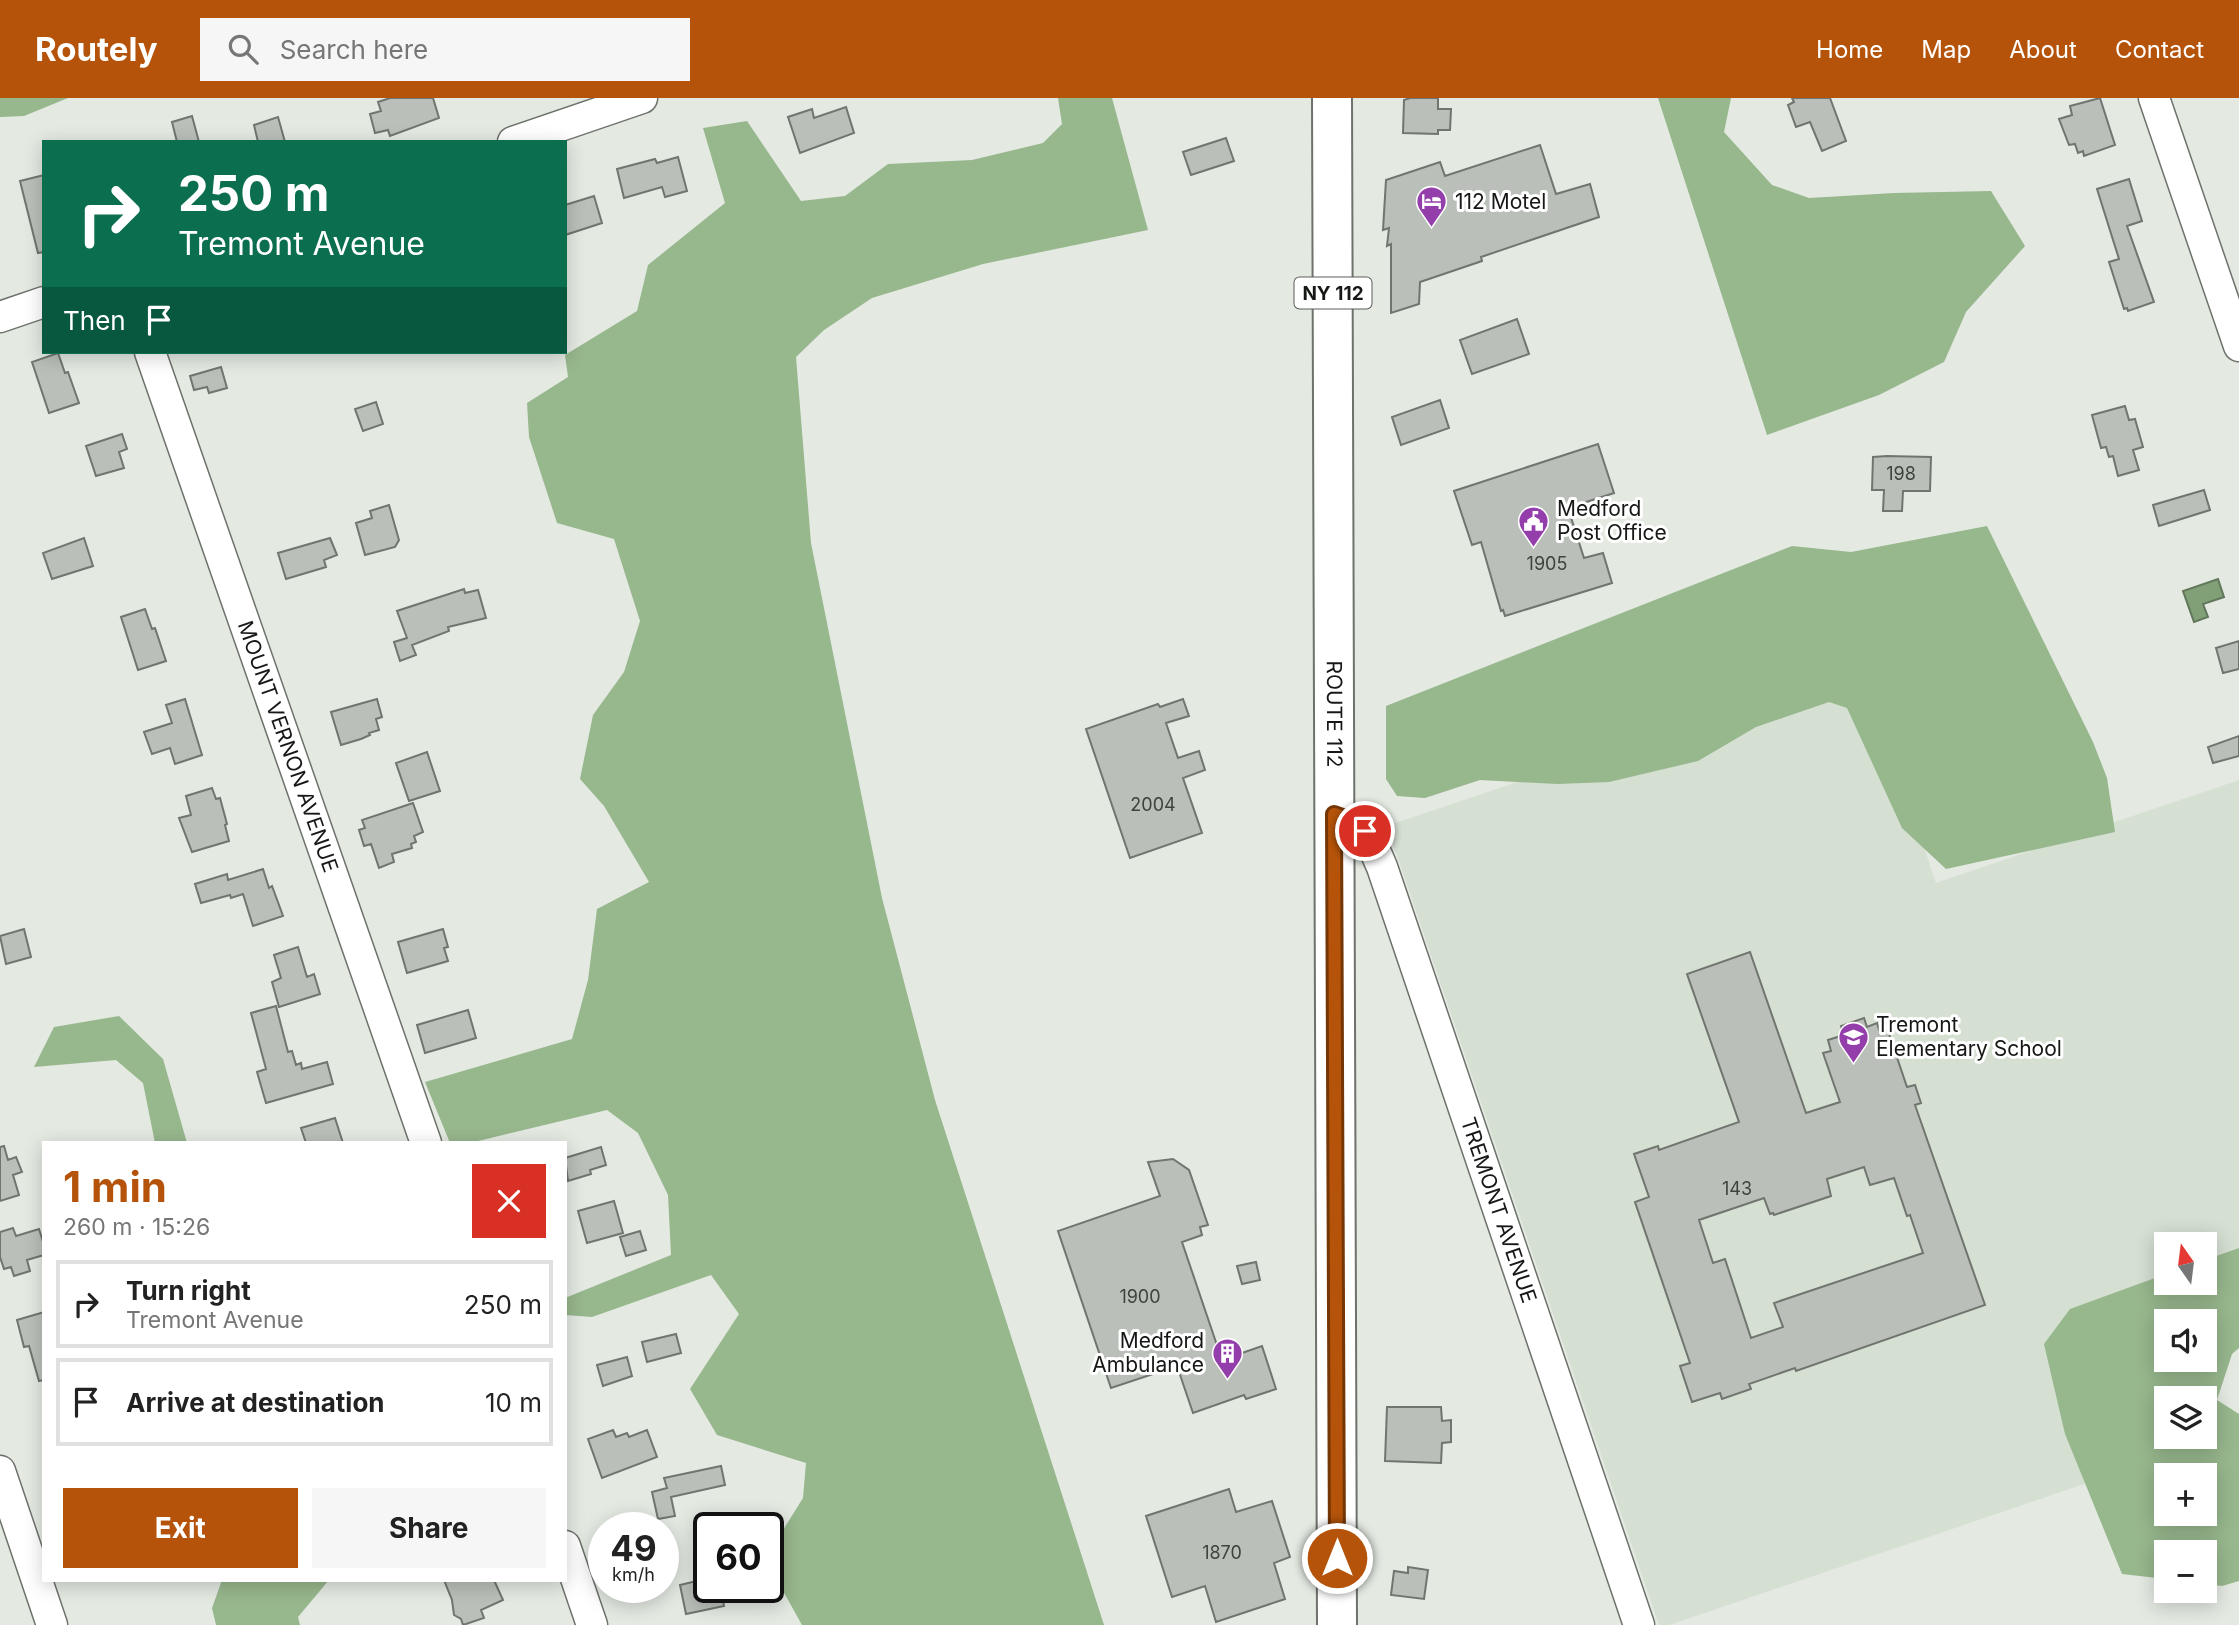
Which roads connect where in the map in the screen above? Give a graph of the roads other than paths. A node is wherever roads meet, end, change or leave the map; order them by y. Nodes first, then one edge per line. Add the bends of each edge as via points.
1 (642, 98) edge
2 (1332, 98) edge
3 (2154, 98) edge
4 (519, 140) edge
5 (42, 303) edge
6 (0, 317) edge
7 (2239, 345) edge
8 (151, 354) edge
9 (1334, 814) junction
10 (425, 1141) edge
11 (0, 1471) edge
12 (567, 1552) edge
13 (52, 1625) edge
14 (592, 1625) edge
15 (1336, 1625) edge
16 (1639, 1625) edge

1 - 4 street
2 - 9 main road, ROUTE 112 / NY 112
3 - 7 street
5 - 6 street
8 - 10 street, MOUNT VERNON AVENUE
9 - 15 main road, ROUTE 112 / NY 112
9 - 16 street, TREMONT AVENUE via 1356,822 1365,831 1382,867
11 - 13 street
12 - 14 street

